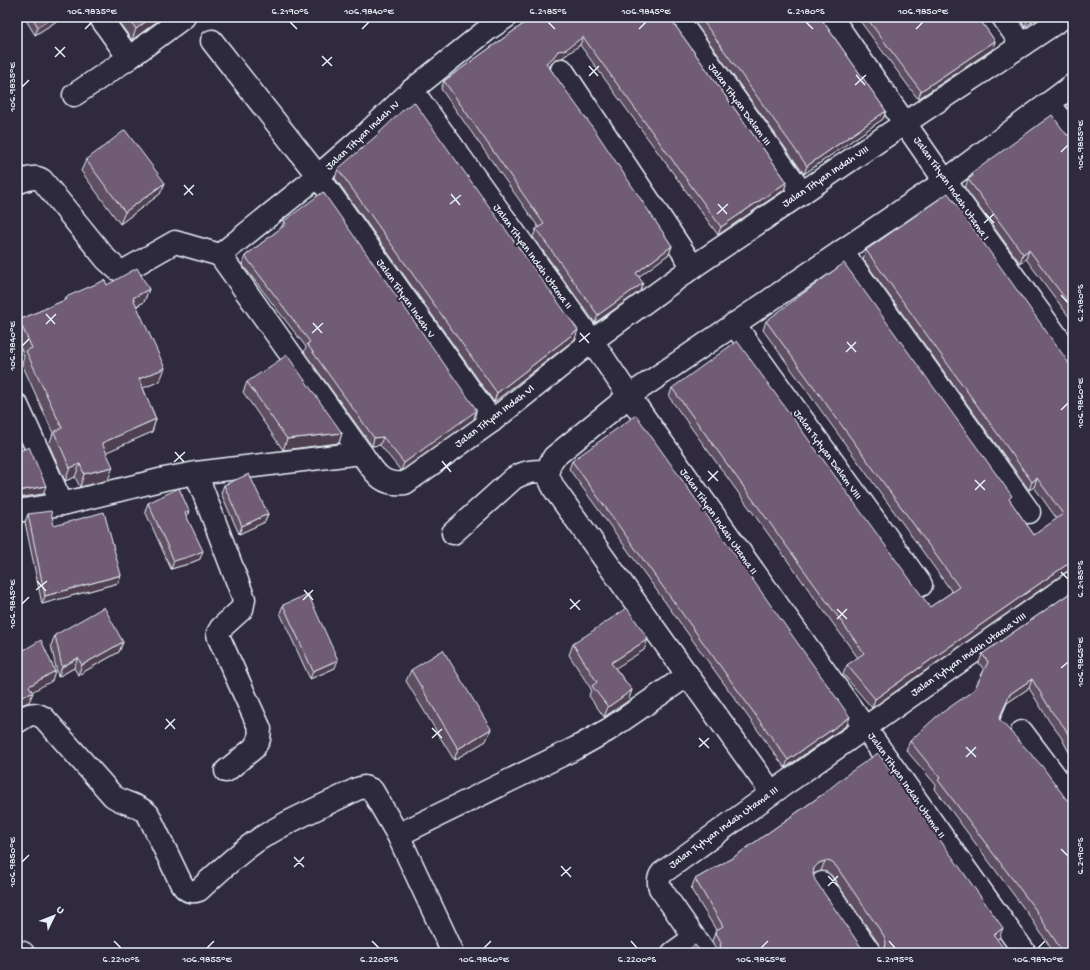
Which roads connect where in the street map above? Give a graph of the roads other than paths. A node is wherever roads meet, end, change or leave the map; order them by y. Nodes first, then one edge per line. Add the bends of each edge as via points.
1 (100, 17) edge
2 (184, 17) edge
3 (506, 17) edge
4 (676, 17) edge
5 (831, 17) edge
6 (1003, 17) edge
7 (1064, 17) edge
8 (212, 41) dead end
9 (1022, 45) junction
10 (129, 58) junction
11 (562, 70) dead end
12 (1073, 85) edge
13 (412, 90) junction
14 (74, 96) dead end
15 (1049, 103) junction
16 (905, 123) junction
17 (1073, 135) edge
18 (318, 176) junction
19 (946, 181) junction
20 (17, 182) edge
21 (802, 193) junction
22 (842, 251) junction
23 (220, 255) junction
24 (693, 267) junction
25 (734, 324) junction
26 (592, 341) junction
27 (1073, 359) edge
28 (629, 396) junction
29 (17, 405) edge
30 (492, 421) junction
31 (360, 454) junction
32 (548, 471) junction
33 (196, 472) junction
34 (62, 504) junction
35 (17, 511) edge
36 (1029, 512) dead end
37 (453, 533) dead end
38 (1073, 582) edge
39 (921, 585) dead end
40 (688, 674) junction
41 (17, 722) edge
42 (865, 728) junction
43 (1022, 732) dead end
44 (226, 771) dead end
45 (772, 793) junction
46 (1073, 800) edge
47 (398, 835) junction
48 (822, 883) dead end
49 (700, 946) edge
50 (17, 951) edge
51 (23, 953) edge
52 (453, 953) edge
53 (673, 953) edge
54 (870, 953) edge
55 (1025, 953) edge

1 - 10 street
2 - 10 street
3 - 13 street, Jalan Tityan Indah IV
4 - 21 street, Jalan Tityan Dalam III
5 - 16 street, Jalan Tityan Indah Utama I
6 - 9 street
7 - 9 street, Jalan Tityan Indah VIII
8 - 18 street, Jalan Tityan Indah V
9 - 16 street, Jalan Tityan Indah VIII
10 - 14 street
11 - 24 street
12 - 15 street
13 - 18 street, Jalan Tityan Indah IV
13 - 26 street, Jalan Tityan Indah Utama II
15 - 17 street
15 - 19 street
16 - 19 street, Jalan Tityan Indah Utama I
16 - 21 street, Jalan Tityan Indah VIII
18 - 23 street, Jalan Tityan Indah IV
18 - 30 street, Jalan Tityan Indah V
19 - 22 street
19 - 27 street, Jalan Tityan Indah Utama I
20 - 23 street via 34,177 42,180 116,269 124,271 175,242
21 - 24 street, Jalan Tityan Indah VIII
22 - 25 street
22 - 36 street
23 - 31 street
24 - 26 street, Jalan Tityan Indah VIII
25 - 28 street
25 - 39 street, Jalan Tytyan Dalam VIII
26 - 28 street, Jalan Tityan Indah Utama II
26 - 30 street, Jalan Tityan Indah Vl
28 - 32 street via 554,457
28 - 42 street, Jalan Tityan Indah Utama II
29 - 34 street
30 - 31 street, Jalan Tityan Indah Vl via 405,483 395,485 380,478
31 - 33 street
32 - 37 street via 529,471 514,478
32 - 40 street via 555,490
33 - 34 street
33 - 44 street via 244,599 242,609 218,632 219,638 260,729 259,739 254,748
34 - 35 street
38 - 42 street, Jalan Tytyan Indah Utama VIII
40 - 45 street
40 - 47 street via 608,730 576,748
41 - 47 street via 31,714 44,718 117,800 144,810 181,884 189,892 199,890 235,857 269,833 364,787 372,790
42 - 45 street, Jalan Tytyan Indah Utama III
42 - 55 street, Jalan Tityan Indah Utama II
43 - 46 street
45 - 49 street, Jalan Tytyan Indah Utama III via 659,877 660,888
47 - 52 street
48 - 54 street
49 - 53 street
50 - 51 street

